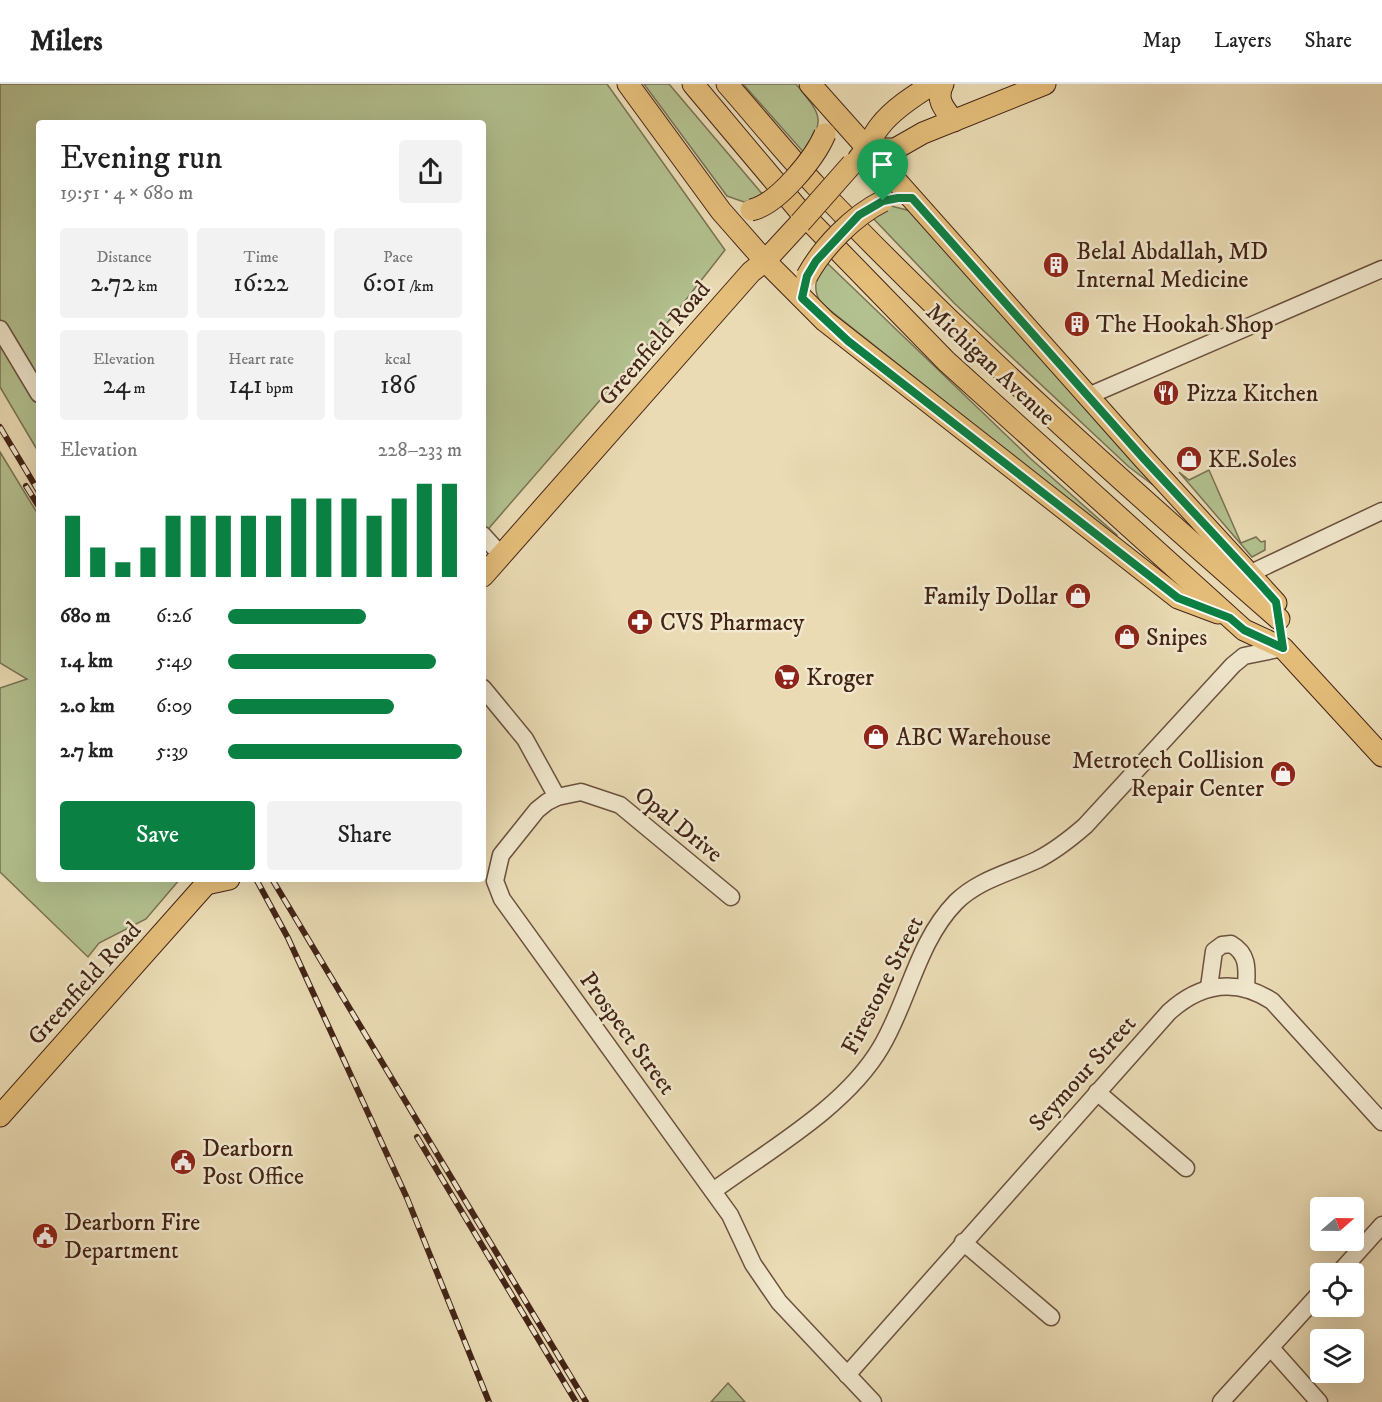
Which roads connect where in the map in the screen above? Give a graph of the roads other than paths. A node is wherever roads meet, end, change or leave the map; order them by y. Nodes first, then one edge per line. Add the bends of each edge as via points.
1 (628, 84) edge
2 (693, 84) edge
3 (727, 84) edge
4 (810, 84) edge
5 (933, 84) edge
6 (943, 84) edge
7 (1045, 84) edge
8 (830, 105) junction
9 (954, 121) junction
10 (868, 149) junction
11 (912, 198) junction
12 (713, 200) junction
13 (772, 253) junction
14 (1382, 269) edge
15 (802, 298) junction
16 (0, 328) edge
17 (36, 389) edge
18 (1088, 396) junction
19 (1382, 511) edge
20 (486, 538) edge
21 (501, 555) junction
22 (486, 572) edge
23 (1251, 573) junction
24 (1230, 618) junction
25 (1279, 619) junction
26 (1283, 648) junction
27 (486, 692) edge
28 (1379, 749) edge
29 (557, 797) junction
30 (206, 882) edge
31 (731, 897) dead end
32 (1209, 987) junction
33 (1246, 988) junction
34 (1097, 1092) junction
35 (0, 1116) edge
36 (1382, 1122) edge
37 (1186, 1168) dead end
38 (713, 1191) junction
39 (1382, 1225) edge
40 (963, 1242) junction
41 (1348, 1263) edge
42 (1310, 1304) edge
43 (1051, 1317) dead end
44 (1271, 1348) junction
45 (848, 1375) junction
46 (873, 1402) edge
47 (1221, 1402) edge
48 (1318, 1402) edge

1 - 12 main road
2 - 24 main road, Michigan Avenue via 798,209 946,361
3 - 25 main road, Michigan Avenue via 816,186 967,337 1094,456
4 - 8 main road
5 - 10 main road, Greenfield Road via 887,117
6 - 9 main road via 941,104
7 - 9 main road
8 - 10 main road
8 - 12 main road, bridge via 825,135 815,154 763,207 751,210
9 - 10 main road via 895,149
10 - 11 main road
10 - 13 main road, Greenfield Road, bridge
11 - 15 main road, bridge via 883,201 859,215 816,261 807,276
11 - 18 main road
12 - 13 main road
13 - 15 main road
13 - 21 main road, Greenfield Road
14 - 18 street
15 - 24 main road via 848,341 1178,598
16 - 17 street
18 - 23 main road
19 - 23 street
20 - 21 street
21 - 22 main road, Greenfield Road
23 - 25 main road via 1276,602
24 - 26 main road, Michigan Avenue via 1244,630
25 - 26 main road
26 - 28 main road, Michigan Avenue
26 - 38 street, Firestone Street via 1244,656 1233,665 1065,843 981,883 957,900 933,931 886,1038 858,1080 834,1103
27 - 29 street via 525,739
29 - 31 street, Opal Drive via 581,792 620,805
29 - 38 street, Prospect Street via 537,810 501,855 495,871 497,890
30 - 35 main road, Greenfield Road
32 - 33 street, Seymour Street
32 - 33 street via 1214,951 1231,944 1243,954
32 - 34 street, Seymour Street via 1190,995 1169,1012
33 - 36 street, Seymour Street via 1277,1005
34 - 37 street
34 - 40 street, Seymour Street
38 - 45 street, Prospect Street via 779,1302
39 - 41 street
40 - 43 street
40 - 45 street, Seymour Street
42 - 44 street
44 - 47 street
44 - 48 street
45 - 46 street, Prospect Street

